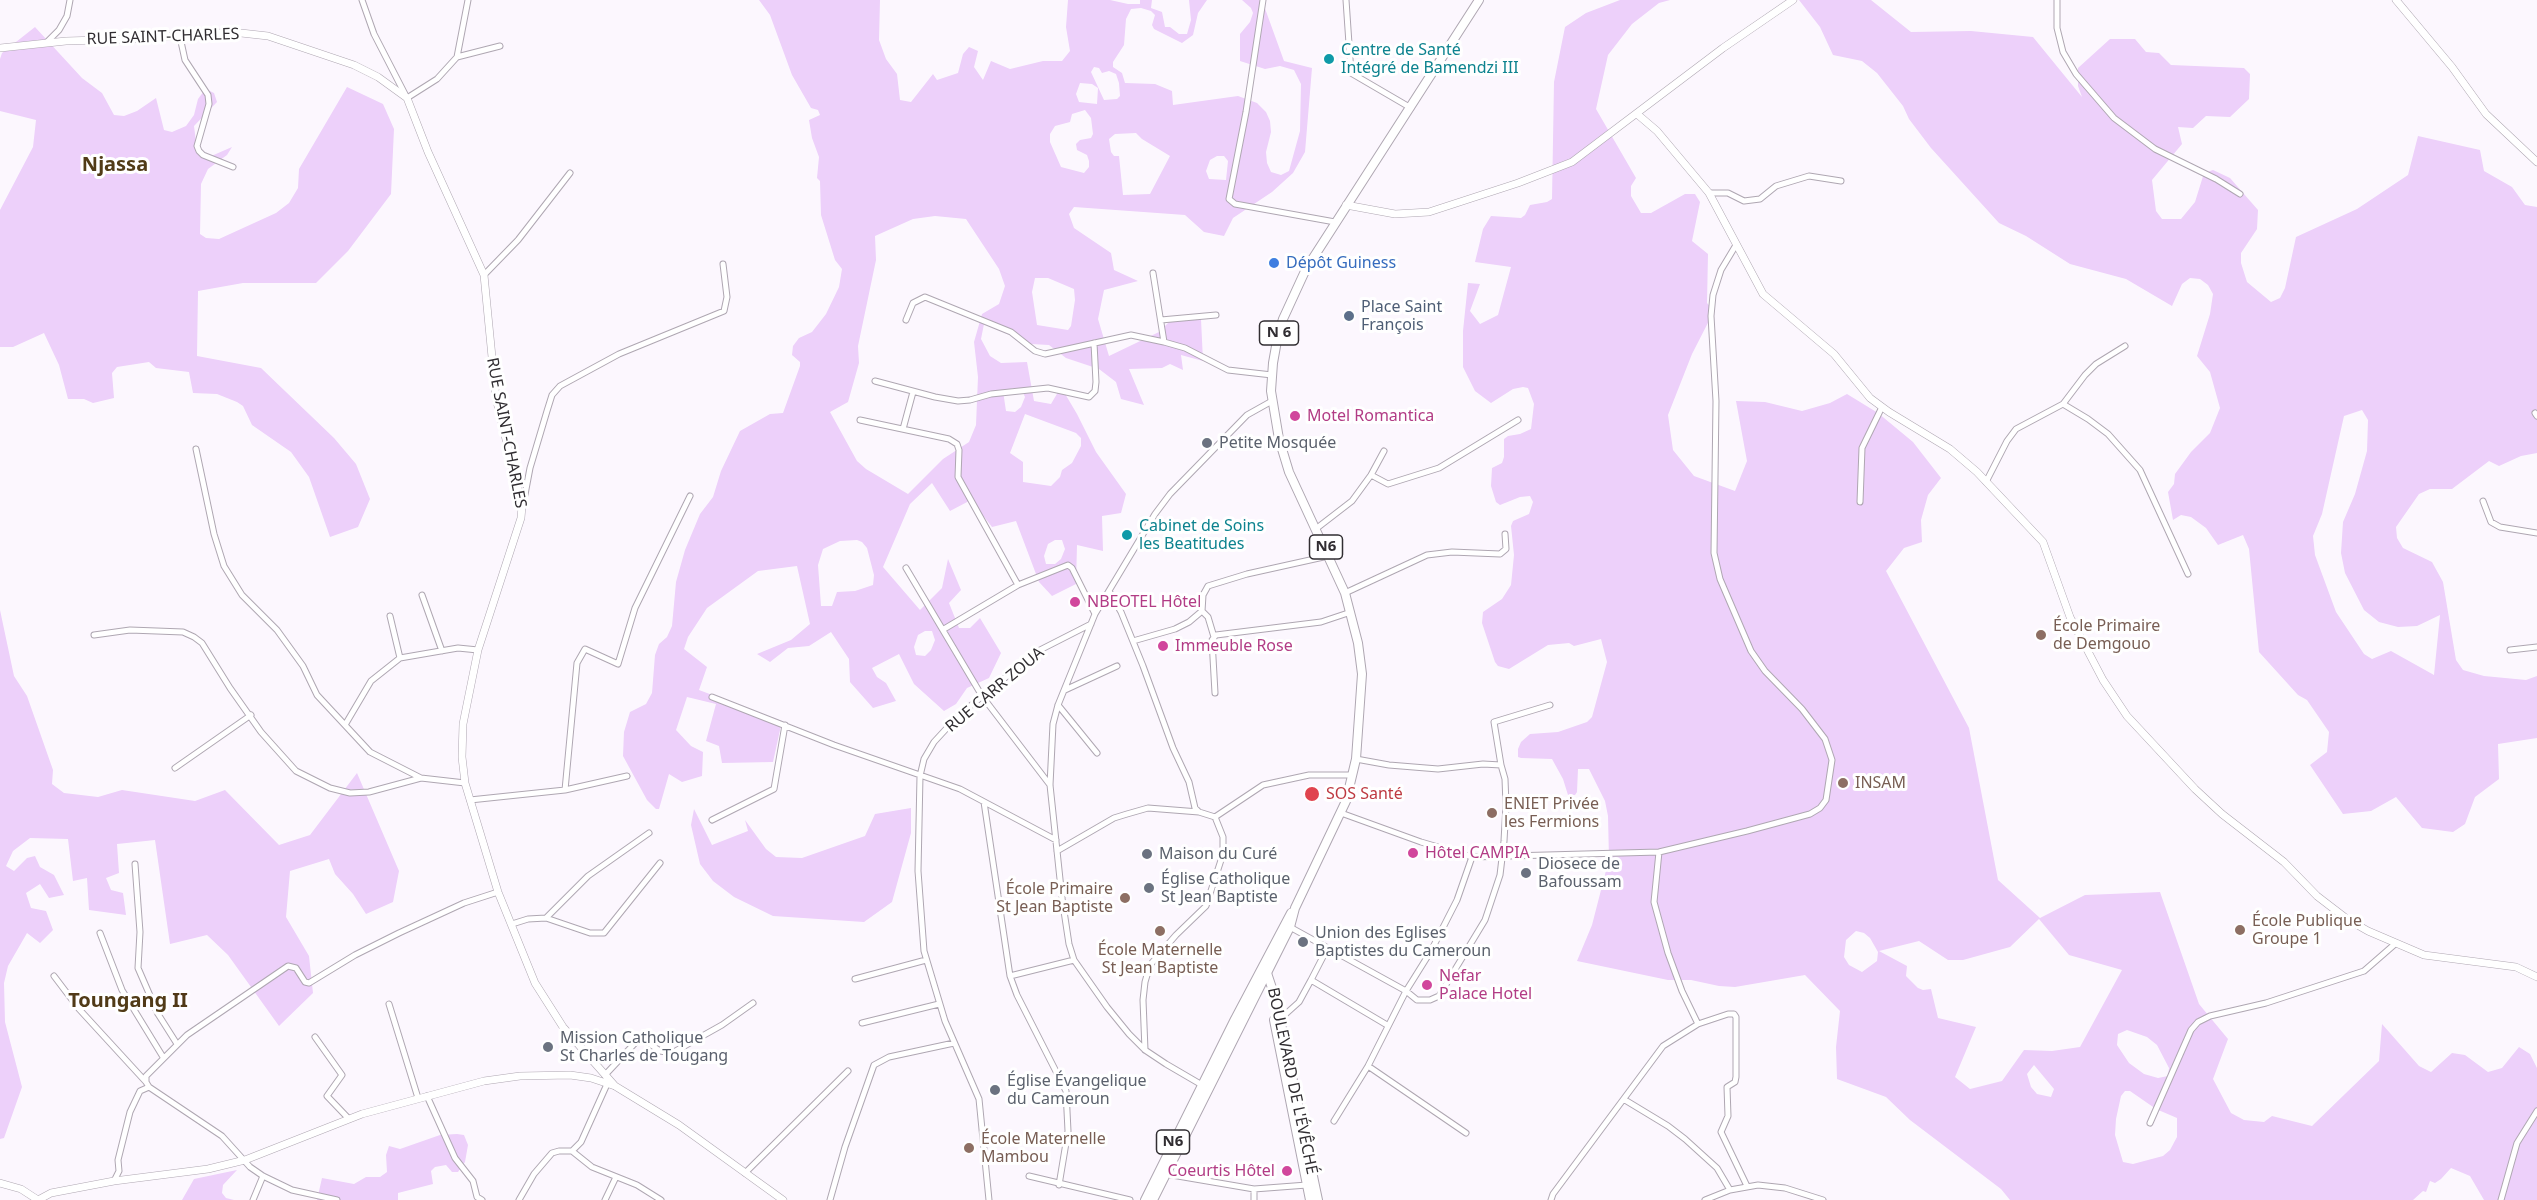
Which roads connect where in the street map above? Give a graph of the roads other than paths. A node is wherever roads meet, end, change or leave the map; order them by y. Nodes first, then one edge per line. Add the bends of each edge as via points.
1 (70, 0) edge
2 (362, 0) edge
3 (468, 0) edge
4 (1263, 0) edge
5 (1346, 0) edge
6 (1479, 0) edge
7 (1793, 0) edge
8 (2057, 0) edge
9 (2396, 0) edge
10 (180, 37) junction
11 (47, 42) junction
12 (500, 46) dead end
13 (0, 48) edge
14 (457, 57) junction
15 (407, 98) junction
16 (1411, 108) junction
17 (1637, 114) junction
18 (2537, 162) edge
19 (233, 167) dead end
20 (570, 173) dead end
21 (1841, 181) dead end
22 (1709, 193) junction
23 (2240, 194) dead end
24 (1346, 205) junction
25 (1335, 222) junction
26 (1736, 245) junction
27 (723, 264) dead end
28 (1153, 273) dead end
29 (484, 275) junction
30 (1216, 315) dead end
31 (906, 320) dead end
32 (1161, 320) junction
33 (1164, 342) junction
34 (1094, 343) junction
35 (2125, 346) dead end
36 (1272, 375) junction
37 (875, 381) dead end
38 (913, 392) junction
39 (1272, 401) junction
40 (2063, 404) junction
41 (1882, 407) junction
42 (860, 420) dead end
43 (1518, 420) dead end
44 (903, 429) junction
45 (196, 449) dead end
46 (1384, 451) dead end
47 (1371, 475) junction
48 (1986, 482) junction
49 (690, 496) dead end
50 (2483, 501) dead end
51 (1860, 502) dead end
52 (522, 506) junction
53 (1317, 528) junction
54 (2537, 533) edge
55 (1505, 534) dead end
56 (1330, 556) junction
57 (906, 567) dead end
58 (2188, 574) dead end
59 (1017, 585) junction
60 (1109, 591) junction
61 (1345, 593) junction
62 (422, 595) dead end
63 (1202, 611) junction
64 (1351, 612) junction
65 (1095, 614) junction
66 (390, 616) dead end
67 (1092, 623) junction
68 (944, 629) junction
69 (94, 635) dead end
70 (1214, 637) junction
71 (1132, 641) junction
72 (2537, 647) edge
73 (478, 650) junction
74 (2510, 650) dead end
75 (442, 651) junction
76 (400, 658) junction
77 (1116, 666) dead end
78 (1065, 690) junction
79 (1215, 693) dead end
80 (982, 696) junction
81 (712, 697) dead end
82 (1058, 705) junction
83 (1550, 705) dead end
84 (251, 715) junction
85 (345, 725) junction
86 (784, 725) junction
87 (1097, 753) dead end
88 (1356, 759) junction
89 (1501, 765) junction
90 (175, 768) dead end
91 (1353, 775) junction
92 (627, 776) dead end
93 (920, 776) junction
94 (421, 778) junction
95 (465, 783) junction
96 (1050, 785) junction
97 (565, 790) junction
98 (470, 800) junction
99 (984, 802) junction
100 (1199, 812) junction
101 (1341, 813) junction
102 (1215, 817) junction
103 (712, 820) dead end
104 (649, 833) dead end
105 (1056, 840) junction
106 (1057, 851) junction
107 (1659, 852) junction
108 (1503, 856) junction
109 (1472, 857) junction
110 (135, 864) dead end
111 (660, 864) dead end
112 (498, 892) junction
113 (546, 918) junction
114 (513, 924) junction
115 (1287, 925) junction
116 (100, 933) dead end
117 (2395, 944) junction
118 (1327, 949) junction
119 (926, 960) junction
120 (1074, 960) junction
121 (1264, 972) junction
122 (54, 976) dead end
123 (1010, 976) junction
124 (2537, 977) edge
125 (855, 979) dead end
126 (1311, 980) junction
127 (1406, 991) junction
128 (753, 1003) dead end
129 (389, 1004) dead end
130 (939, 1004) junction
131 (1279, 1020) junction
132 (862, 1023) dead end
133 (1698, 1024) junction
134 (1387, 1025) junction
135 (315, 1036) dead end
136 (954, 1043) junction
137 (177, 1044) junction
138 (1145, 1050) junction
139 (163, 1057) junction
140 (1368, 1065) junction
141 (848, 1071) dead end
142 (609, 1081) junction
143 (147, 1085) junction
144 (1206, 1086) junction
145 (427, 1096) junction
146 (418, 1098) junction
147 (1625, 1100) junction
148 (1295, 1102) junction
149 (2537, 1111) edge
150 (349, 1119) junction
151 (1334, 1121) dead end
152 (2150, 1123) dead end
153 (1467, 1133) dead end
154 (572, 1151) junction
155 (244, 1160) junction
156 (745, 1173) junction
157 (1166, 1174) junction
158 (263, 1176) junction
159 (1029, 1176) dead end
160 (616, 1178) junction
161 (114, 1181) junction
162 (0, 1183) edge
163 (1059, 1185) junction
164 (1307, 1185) junction
165 (1747, 1186) junction
166 (1254, 1189) junction
167 (1730, 1190) junction
168 (780, 1199) edge
169 (38, 1200) edge
170 (253, 1200) edge
171 (337, 1200) edge
172 (482, 1200) edge
173 (519, 1200) edge
174 (605, 1200) edge
175 (661, 1200) edge
176 (830, 1200) edge
177 (989, 1200) edge
178 (1130, 1200) edge
179 (1145, 1200) edge
180 (1153, 1200) edge
181 (1254, 1200) edge
182 (1310, 1200) edge
183 (1318, 1200) edge
184 (1551, 1200) edge
185 (1705, 1200) edge
186 (1823, 1200) edge
187 (2501, 1200) edge

1 - 11 street via 67,16
2 - 15 street via 374,34
3 - 14 street
4 - 25 street via 1229,199 1235,204
5 - 16 street via 1351,73
6 - 16 main road
7 - 17 street
8 - 23 street via 2057,28 2063,52 2076,74 2114,118 2155,149
9 - 18 street via 2483,110
10 - 11 street, RUE SAINT-CHARLES
10 - 15 street, RUE SAINT-CHARLES via 232,32 268,36 354,65
10 - 19 street via 185,60 208,95 209,104 196,146 203,155
11 - 13 street, RUE SAINT-CHARLES
12 - 14 street
14 - 15 street via 437,79
15 - 29 street, RUE SAINT-CHARLES
16 - 24 main road
17 - 22 street via 1658,131
17 - 24 street via 1572,162 1464,202 1408,214
20 - 29 street via 518,240
21 - 22 street via 1809,176 1776,186 1760,199 1744,201 1728,193
22 - 26 street
24 - 25 main road
25 - 36 main road, N 6 via 1306,269 1283,319
26 - 41 street via 1763,294 1834,354
26 - 107 street via 1721,270 1711,316 1716,401 1714,553 1719,579 1751,651 1825,739 1832,760 1830,779 1826,800 1810,814
27 - 52 street via 727,297 724,310 619,354 560,386 552,395
28 - 32 street
29 - 52 street, RUE SAINT-CHARLES via 496,398
30 - 32 street
31 - 34 street via 913,303 926,297 1011,332 1035,351 1056,352
32 - 33 street
33 - 34 street via 1131,335
33 - 36 street via 1228,370
34 - 38 street via 1096,382 1089,397 1048,388 958,401
35 - 40 street via 2090,370
36 - 39 main road, N 6
37 - 38 street
38 - 44 street
39 - 53 main road, N6 via 1284,459
39 - 60 street via 1247,415 1170,494
40 - 48 street via 2016,429
40 - 58 street via 2108,434 2140,470
41 - 48 street via 1950,449
41 - 51 street via 1862,448
42 - 44 street
43 - 47 street via 1439,468 1388,484
44 - 59 street via 957,444 958,477 963,489
45 - 85 street via 224,566 242,595 277,630 303,666 317,695
46 - 47 street
47 - 53 street via 1352,501
48 - 117 street via 2043,542 2086,651 2127,716 2195,789 2284,862 2317,896 2347,919
49 - 97 street via 635,608 618,664 585,649 577,663
50 - 54 street via 2491,522
52 - 73 street, RUE SAINT-CHARLES
53 - 56 main road, N6
55 - 61 street via 1506,549 1500,554 1427,555
56 - 61 main road, N6
56 - 63 street via 1208,586
57 - 68 street
59 - 65 street via 1071,566
59 - 68 street
60 - 65 street
60 - 71 street
61 - 64 main road, N6
62 - 75 street
63 - 70 street
63 - 71 street via 1175,629
64 - 70 street via 1321,622
64 - 88 main road, N6 via 1362,674
65 - 67 street
66 - 76 street
67 - 78 street
67 - 80 street, RUE CARR ZOUA via 1038,651
68 - 80 street
69 - 84 street via 130,630 183,632 194,637
70 - 79 street
71 - 100 street
72 - 74 street
73 - 75 street
73 - 95 street, RUE SAINT-CHARLES via 463,724
75 - 76 street
76 - 85 street via 371,681
77 - 78 street
78 - 82 street
80 - 93 street, RUE CARR ZOUA via 934,742
80 - 96 street
81 - 86 street
82 - 87 street
82 - 96 street via 1053,724
83 - 89 street via 1494,722
84 - 90 street
84 - 94 street via 296,771 330,788 369,792
85 - 94 street via 370,752
86 - 93 street
86 - 103 street via 774,789
88 - 89 street via 1438,769
88 - 91 main road, N6
89 - 108 street via 1506,805
91 - 101 main road, N6
91 - 102 street via 1309,775 1263,785
92 - 97 street
93 - 99 street via 960,789
93 - 119 street, RUE CARR ZOUA via 918,871
94 - 95 street
95 - 98 street, RUE SAINT-CHARLES
96 - 105 street
97 - 98 street
98 - 112 street, RUE SAINT-CHARLES
99 - 105 street
99 - 123 street
100 - 102 street
100 - 106 street via 1148,808 1114,818
101 - 109 street
101 - 115 main road, N6
102 - 138 street via 1223,837 1223,854 1210,898 1150,965 1142,1016
104 - 113 street via 588,876
105 - 106 street
106 - 120 street
107 - 108 street
107 - 133 street via 1654,902 1668,953
108 - 109 street
108 - 127 street via 1485,920 1449,983 1439,996 1430,1000 1418,1000
109 - 127 street via 1442,931
110 - 137 street via 140,932 138,968 158,1014
111 - 113 street via 604,933 590,933
112 - 114 street, RUE SAINT-CHARLES
112 - 137 street via 464,903 355,954 309,983 296,968 288,966
113 - 114 street
114 - 142 street, RUE SAINT-CHARLES via 535,983 564,1027
115 - 118 street
115 - 121 main road, N6
116 - 139 street via 122,990
117 - 124 street via 2442,958 2516,967
117 - 152 street via 2364,971 2198,1022
118 - 126 street
118 - 127 street
119 - 125 street
119 - 130 street, RUE CARR ZOUA
120 - 123 street
120 - 138 street via 1107,1007
121 - 131 main road, BOULEVARD DE L'ÉVÊCHÉ
121 - 144 main road, N6
121 - 148 main road, BOULEVARD DE L'ÉVÊCHÉ
122 - 143 street
123 - 163 street via 1066,1091 1068,1131
126 - 131 street via 1299,1002
126 - 134 street
127 - 134 street
128 - 142 street via 672,1053 660,1051 644,1040 636,1042
129 - 146 street
130 - 132 street
130 - 136 street, RUE CARR ZOUA
131 - 148 main road, BOULEVARD DE L'ÉVÊCHÉ
133 - 147 street via 1663,1046
133 - 165 street via 1728,1014 1736,1017 1736,1077 1727,1087 1728,1116 1721,1132
134 - 140 street
135 - 150 street via 342,1075 327,1096
136 - 176 street via 889,1057 874,1065
136 - 177 street, RUE CARR ZOUA via 981,1108
137 - 139 street
138 - 144 street
139 - 143 street via 146,1076
140 - 151 street
140 - 153 street
141 - 156 street
142 - 145 street via 570,1075 520,1076
142 - 154 street via 581,1142
142 - 156 street
143 - 155 street via 222,1136
143 - 161 street via 130,1112
144 - 157 main road, N6
144 - 179 main road, N6
145 - 146 street
145 - 172 street via 455,1158
146 - 150 street
147 - 167 street via 1685,1139 1717,1168
147 - 184 street
148 - 164 main road, BOULEVARD DE L'ÉVÊCHÉ
148 - 183 main road, BOULEVARD DE L'ÉVÊCHÉ
149 - 187 street via 2517,1143
150 - 155 street
154 - 160 street via 592,1167
154 - 173 street via 552,1153
155 - 158 street
155 - 161 street via 208,1169
156 - 168 street
157 - 166 street
157 - 180 main road, N6
158 - 170 street
158 - 171 street via 292,1190
159 - 163 street
160 - 174 street
160 - 175 street
161 - 169 street via 51,1193
162 - 169 street via 21,1189
163 - 178 street
164 - 166 street
164 - 182 main road, BOULEVARD DE L'ÉVÊCHÉ
165 - 167 street
165 - 186 street via 1771,1185
166 - 181 street
167 - 185 street

